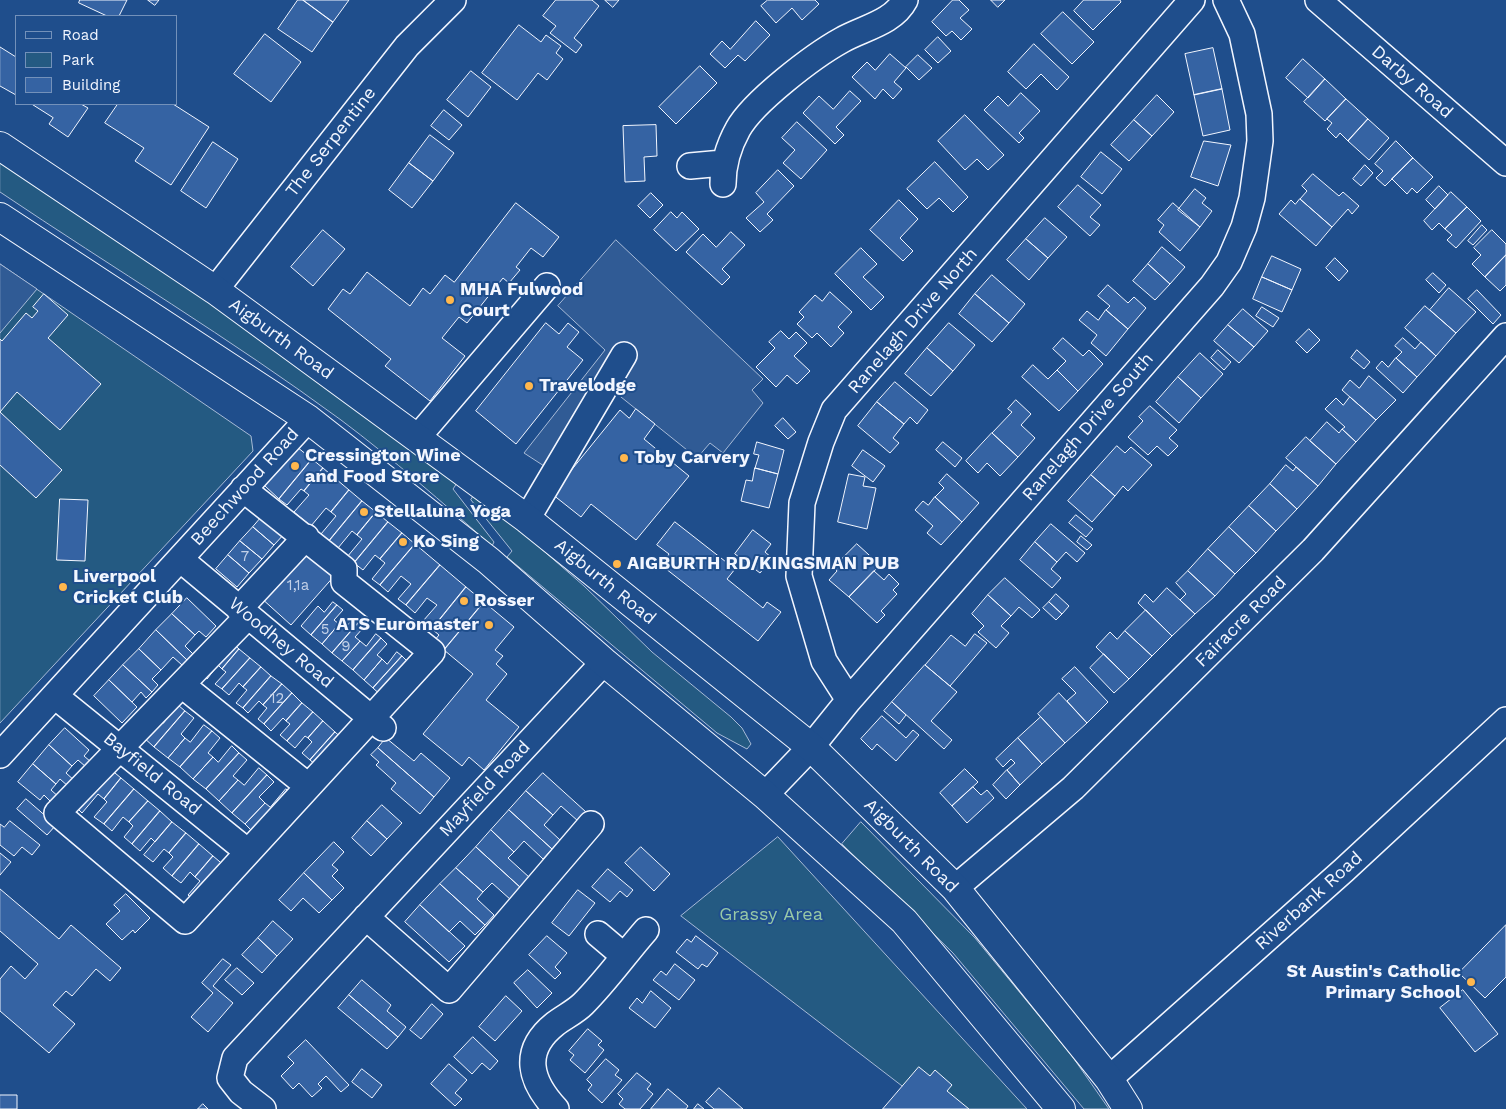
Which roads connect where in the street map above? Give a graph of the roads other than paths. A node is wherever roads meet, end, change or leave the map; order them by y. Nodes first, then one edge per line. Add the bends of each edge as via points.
1 (453, 0) edge
2 (905, 0) edge
3 (1192, 0) edge
4 (1226, 0) edge
5 (1318, 0) edge
6 (0, 146) edge
7 (1506, 163) edge
8 (690, 166) dead end
9 (0, 217) edge
10 (547, 286) dead end
11 (215, 290) junction
12 (1506, 336) edge
13 (624, 355) dead end
14 (308, 419) junction
15 (417, 438) junction
16 (243, 490) junction
17 (527, 519) junction
18 (306, 537) junction
19 (180, 559) junction
20 (244, 612) junction
21 (604, 662) junction
22 (182, 685) junction
23 (55, 696) junction
24 (849, 700) junction
25 (1506, 720) edge
26 (377, 723) junction
27 (811, 747) junction
28 (121, 748) junction
29 (0, 755) edge
30 (308, 786) junction
31 (765, 796) junction
32 (591, 824) dead end
33 (248, 852) junction
34 (955, 888) junction
35 (366, 917) junction
36 (646, 930) dead end
37 (598, 934) dead end
38 (624, 956) junction
39 (1109, 1079) junction
40 (263, 1109) edge
41 (556, 1109) edge
42 (1061, 1109) edge
43 (1128, 1109) edge

1 - 11 street, The Serpentine via 406,46
2 - 8 street via 900,9 883,21 842,40 810,60 767,97 738,128 723,174
3 - 24 street, Ranelagh Drive North via 834,410 802,503 799,576 824,661
4 - 24 street, Ranelagh Drive South via 1242,34 1259,114 1260,141 1252,198 1244,228 1229,262 1212,286
5 - 7 street, Darby Road
6 - 11 highway, Aigburth Road
9 - 14 highway
10 - 15 street
11 - 15 highway, Aigburth Road
12 - 34 street, Fairacre Road via 1313,550 1073,788
13 - 17 street
14 - 16 street, Beechwood Road
14 - 21 highway via 489,561
15 - 17 highway, Aigburth Road
16 - 18 street
16 - 19 street, Beechwood Road
17 - 27 highway, Aigburth Road
18 - 20 street
18 - 26 street via 344,569 344,582 432,652
19 - 20 street, Woodhey Road
19 - 23 street, Beechwood Road
20 - 22 street
20 - 26 street, Woodhey Road
21 - 31 highway
21 - 35 street, Mayfield Road
22 - 28 street
22 - 30 street
23 - 28 street, Bayfield Road
23 - 29 street, Beechwood Road
24 - 27 street, Ranelagh Drive South
25 - 39 street, Riverbank Road
26 - 30 street
27 - 31 street, Ranelagh Drive South
27 - 34 highway, Aigburth Road
28 - 33 street, Bayfield Road
28 - 33 street via 57,813 185,921
30 - 33 street
31 - 42 highway via 904,921
32 - 35 street via 450,990
34 - 39 highway, Aigburth Road
35 - 40 street, Mayfield Road via 235,1058 230,1078 241,1092
36 - 38 street
37 - 38 street
38 - 41 street via 582,1005 541,1038 534,1054 534,1075 541,1093
39 - 43 highway, Aigburth Road

